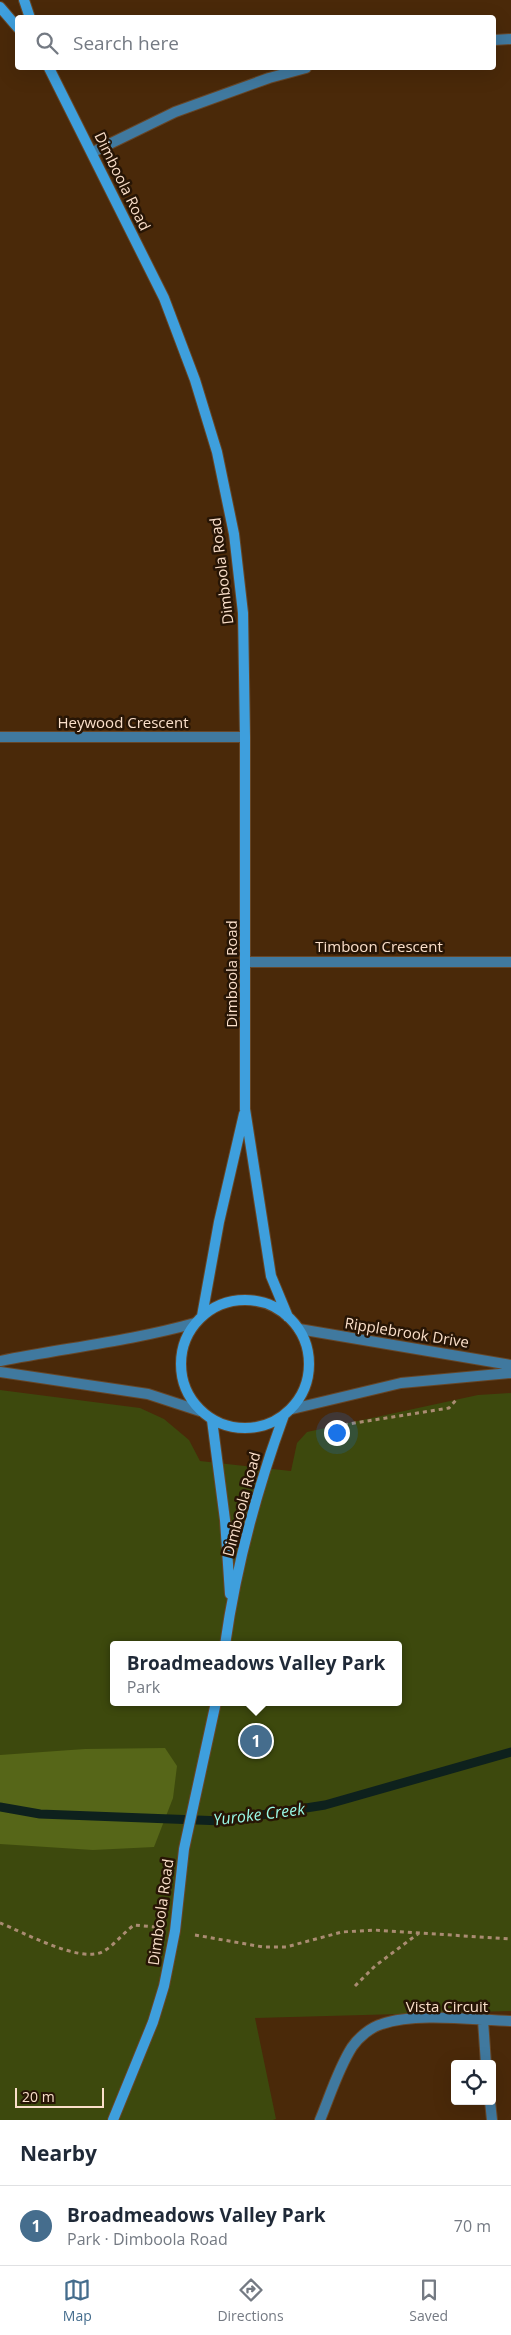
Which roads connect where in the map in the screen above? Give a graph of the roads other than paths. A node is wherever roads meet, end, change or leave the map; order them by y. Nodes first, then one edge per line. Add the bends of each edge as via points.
1 (24, 0) edge
2 (0, 7) edge
3 (29, 15) edge
4 (15, 24) edge
5 (511, 39) edge
6 (496, 40) edge
7 (50, 70) edge
8 (298, 70) edge
9 (93, 152) junction
10 (245, 736) junction
11 (0, 737) edge
12 (247, 962) junction
13 (511, 962) edge
14 (245, 1109) junction
15 (288, 1317) junction
16 (198, 1319) junction
17 (299, 1329) junction
18 (0, 1361) edge
19 (511, 1365) edge
20 (0, 1372) edge
21 (511, 1373) edge
22 (200, 1411) junction
23 (288, 1412) junction
24 (212, 1420) junction
25 (231, 1602) junction
26 (225, 1641) edge
27 (215, 1706) edge
28 (483, 2020) junction
29 (511, 2021) edge
30 (486, 2060) edge
31 (490, 2105) edge
32 (113, 2120) edge
33 (320, 2120) edge
34 (492, 2120) edge

1 - 3 street
2 - 4 street
5 - 6 street
7 - 9 street, Dimboola Road
8 - 9 street via 175,112
9 - 10 street, Dimboola Road via 164,298 195,380 217,452 234,534 243,613
10 - 11 street, Heywood Crescent
10 - 12 street, Dimboola Road
12 - 13 street, Timboon Crescent
12 - 14 street, Dimboola Road
14 - 15 street, Dimboola Road via 271,1276
14 - 16 street, Dimboola Road
15 - 16 street via 268,1304 245,1300 222,1304
15 - 17 street
16 - 18 street via 158,1334
16 - 22 street via 185,1340 180,1359 181,1378
17 - 19 street, Ripplebrook Drive
17 - 23 street via 307,1349 309,1370 304,1391
20 - 22 street via 154,1395
21 - 23 street via 400,1383
22 - 24 street
23 - 24 street via 267,1424 249,1429 230,1427
23 - 25 street, Dimboola Road via 270,1454
24 - 25 street, Dimboola Road via 225,1520
25 - 26 street, Dimboola Road
27 - 32 street, Dimboola Road via 184,1849 175,1930 153,2022
28 - 29 street, Vista Circuit
28 - 30 street
28 - 33 street, Vista Circuit via 419,2018 383,2023 373,2028 353,2046 342,2065
31 - 34 street

